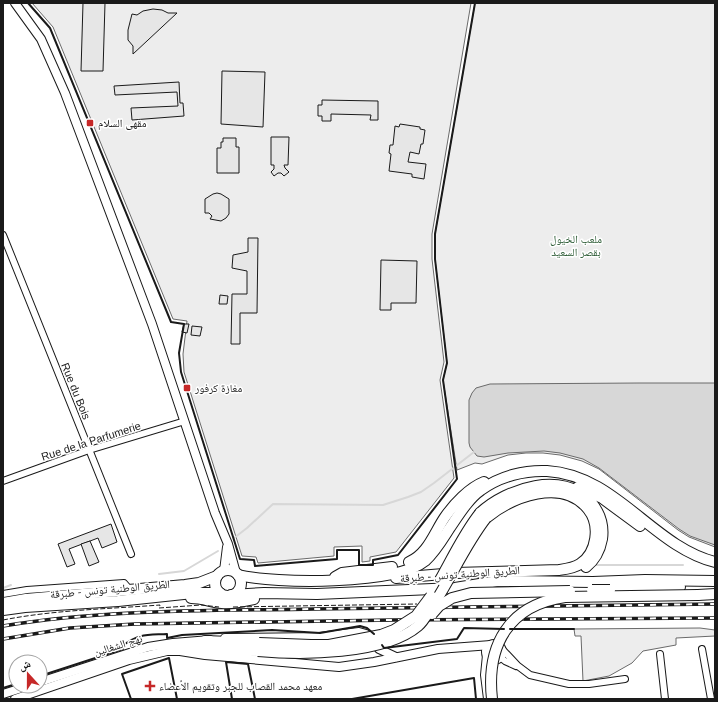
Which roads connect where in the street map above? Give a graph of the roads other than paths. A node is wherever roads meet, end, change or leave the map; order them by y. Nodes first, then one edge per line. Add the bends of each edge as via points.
1 (15, 3) edge
2 (3, 235) edge
3 (185, 421) junction
4 (89, 450) junction
5 (505, 478) junction
6 (3, 481) edge
7 (553, 484) junction
8 (483, 516) junction
9 (228, 544) junction
10 (131, 554) dead end
11 (701, 559) junction
12 (715, 562) edge
13 (220, 574) junction
14 (237, 574) junction
15 (368, 578) junction
16 (329, 580) junction
17 (714, 581) edge
18 (498, 582) junction
19 (130, 590) junction
20 (220, 593) junction
21 (3, 594) edge
22 (285, 594) junction
23 (715, 594) edge
24 (230, 595) junction
25 (171, 596) junction
26 (3, 603) edge
27 (3, 610) edge
28 (418, 626) junction
29 (204, 641) junction
30 (490, 644) junction
31 (468, 646) junction
32 (259, 647) junction
33 (501, 648) junction
34 (379, 649) junction
35 (702, 649) dead end
36 (173, 650) junction
37 (486, 654) junction
38 (660, 654) dead end
39 (396, 657) junction
40 (497, 658) junction
41 (374, 662) junction
42 (518, 666) junction
43 (48, 679) edge
44 (625, 679) dead end
45 (15, 699) edge
46 (488, 699) edge
47 (494, 699) edge
48 (665, 699) edge
49 (711, 699) edge

1 - 3 street via 41,39 64,93 152,324
2 - 4 street, Rue du Bois
3 - 4 street, Rue de la Parfumerie
3 - 9 street via 215,513
4 - 6 street, Rue de la Parfumerie
4 - 10 street, Rue du Bois
5 - 11 main road, الطريق الوطنية تونس - طبرقة via 530,471 546,471 561,472 591,482 608,492 671,542
5 - 15 main road, الطريق الوطنية تونس - طبرقة via 481,490 471,500 426,560 406,570
5 - 16 main road via 480,483 467,493 446,516 424,551 413,560 393,567 342,573
7 - 8 main road via 533,486 516,492 494,503
7 - 11 main road via 575,486 593,493 658,539
7 - 18 main road via 574,490 595,507 603,528 596,557 588,566 563,577
8 - 15 main road via 532,494 547,492 566,495 581,503 593,519 596,529 593,548 580,564 568,569
8 - 28 main road, bridge via 440,593
8 - 32 main road, bridge via 471,524 432,595 416,616 404,625 381,635 329,645
9 - 13 street
9 - 14 street
11 - 12 main road, الطريق الوطنية تونس - طبرقة
13 - 14 main road via 229,570
13 - 19 main road, الطريق الوطنية تونس - طبرقة via 199,584
13 - 20 main road via 215,584
14 - 16 main road, الطريق الوطنية تونس - طبرقة via 266,580
14 - 24 main road via 241,581 239,589
15 - 16 main road, الطريق الوطنية تونس - طبرقة
17 - 18 main road, الطريق الوطنية تونس - طبرقة
17 - 28 main road, bridge via 693,587 471,593 444,602
18 - 22 main road, الطريق الوطنية تونس - طبرقة via 455,588
19 - 21 street via 124,583
19 - 26 main road, الطريق الوطنية تونس - طبرقة
20 - 24 main road
20 - 25 main road, الطريق الوطنية تونس - طبرقة
22 - 24 main road, الطريق الوطنية تونس - طبرقة
22 - 25 main road via 229,604
23 - 47 main road, bridge via 574,596 538,604 518,617 500,640 492,663
25 - 27 main road, الطريق الوطنية تونس - طبرقة
28 - 32 main road, bridge via 378,644 344,650 286,653
29 - 32 main road
29 - 34 street, نهج الشغالين via 240,637 319,638 359,632 366,634
29 - 43 street, نهج الشغالين via 148,647
30 - 31 street
30 - 33 street via 497,644
30 - 37 street
31 - 37 street
31 - 39 street
32 - 36 main road
33 - 40 street via 502,651
33 - 42 street
34 - 39 street
34 - 41 street
35 - 49 street
36 - 41 street via 324,667 345,667
36 - 45 street via 129,660
37 - 40 street via 491,659
37 - 46 street
38 - 48 street
39 - 41 street
40 - 42 street
40 - 47 street via 493,675
42 - 44 street via 530,675 569,684

